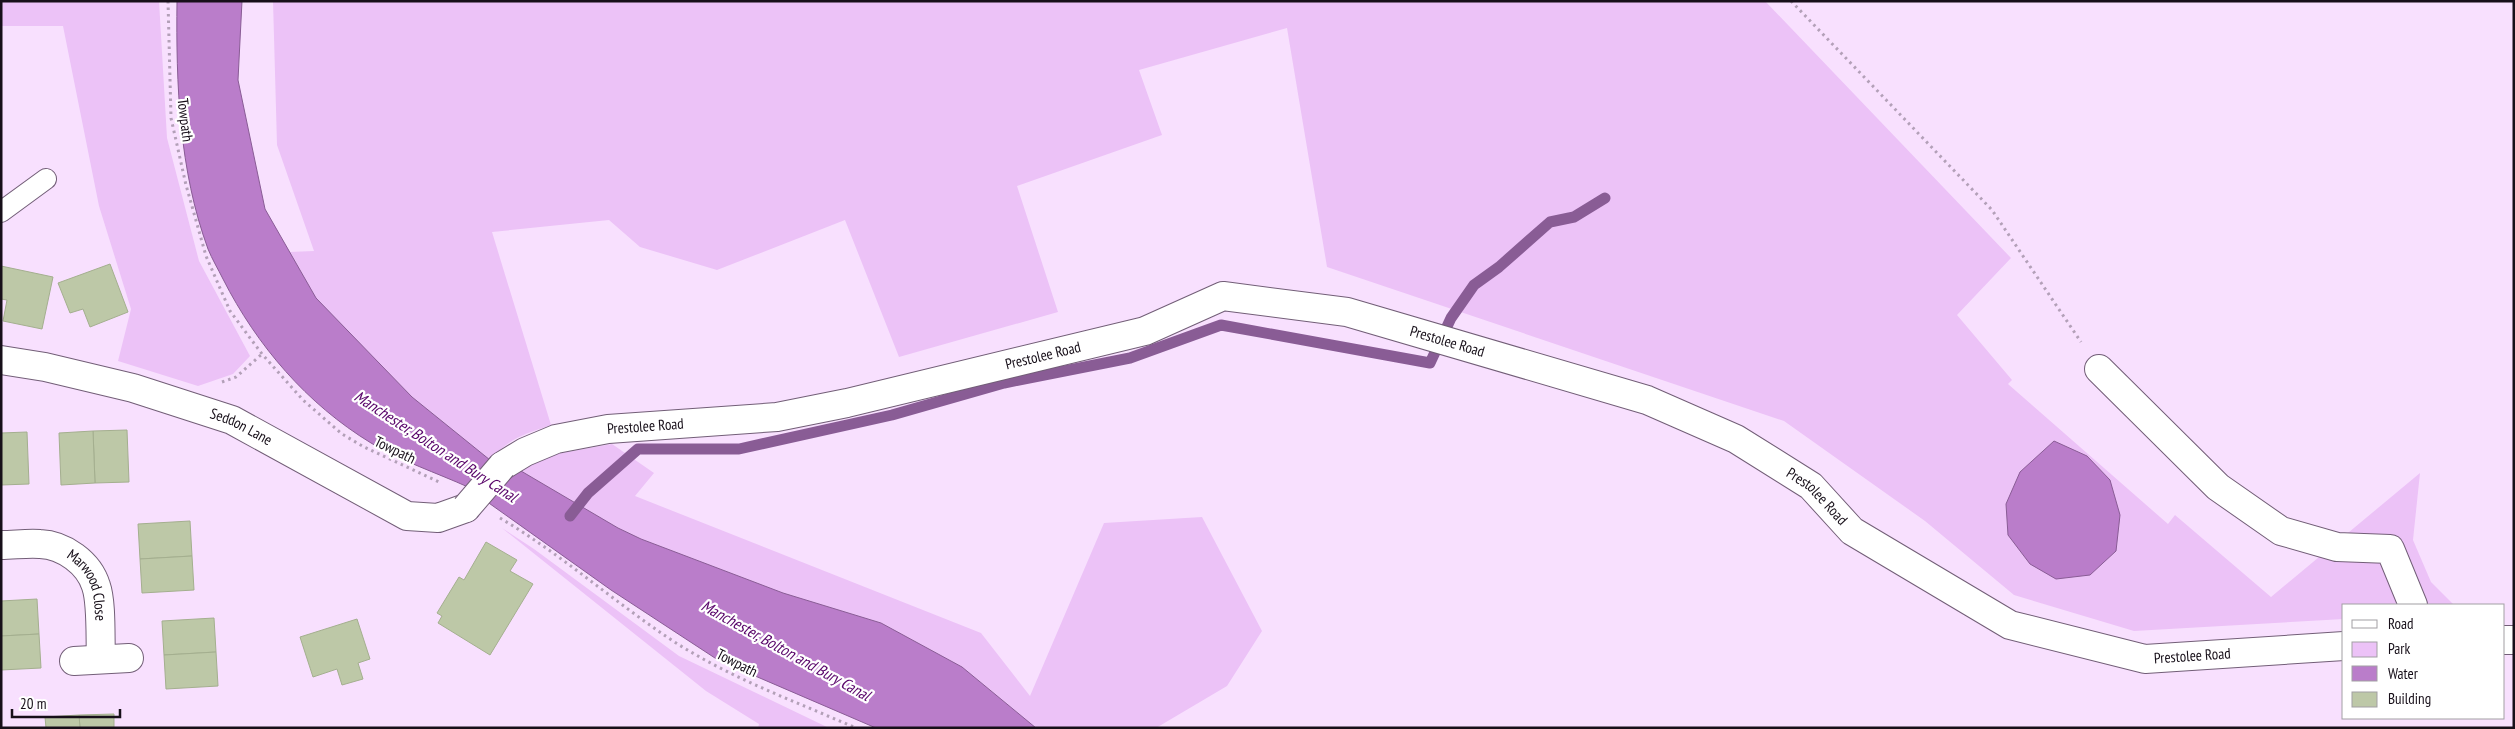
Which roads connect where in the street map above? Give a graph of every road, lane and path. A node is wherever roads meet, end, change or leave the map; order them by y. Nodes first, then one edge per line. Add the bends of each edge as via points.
1 (168, 1) edge
2 (1790, 1) edge
3 (46, 179) dead end
4 (1, 212) edge
5 (262, 354) junction
6 (1, 360) edge
7 (2099, 369) joint
8 (198, 408) junction
9 (447, 485) dead end
10 (466, 508) joint
11 (496, 515) dead end
12 (1, 545) edge
13 (2413, 604) edge
14 (2342, 646) edge
15 (129, 658) dead end
16 (101, 659) junction
17 (74, 661) dead end
18 (856, 728) edge

1 - 5 path, Towpath via 171,118 186,185 206,256 226,302
2 - 7 path via 1992,210
3 - 4 lane
5 - 8 path via 236,377 208,388
5 - 9 path, Towpath via 303,400 342,434
6 - 8 street, Seddon Lane via 45,367
7 - 13 street via 2218,488 2281,531 2337,547 2390,549
8 - 10 street, Seddon Lane via 232,420 407,516 438,518
10 - 14 street, Prestolee Road, bridge via 502,466 556,439 608,429 777,417 847,403 1145,331 1223,296 1347,312 1648,400 1736,439 1811,486 1852,531 2010,625 2145,659
11 - 18 path, Towpath via 528,534 668,638 744,680
12 - 16 street, Marwood Close via 42,544 63,550 79,560 97,587
15 - 16 street
16 - 17 street

